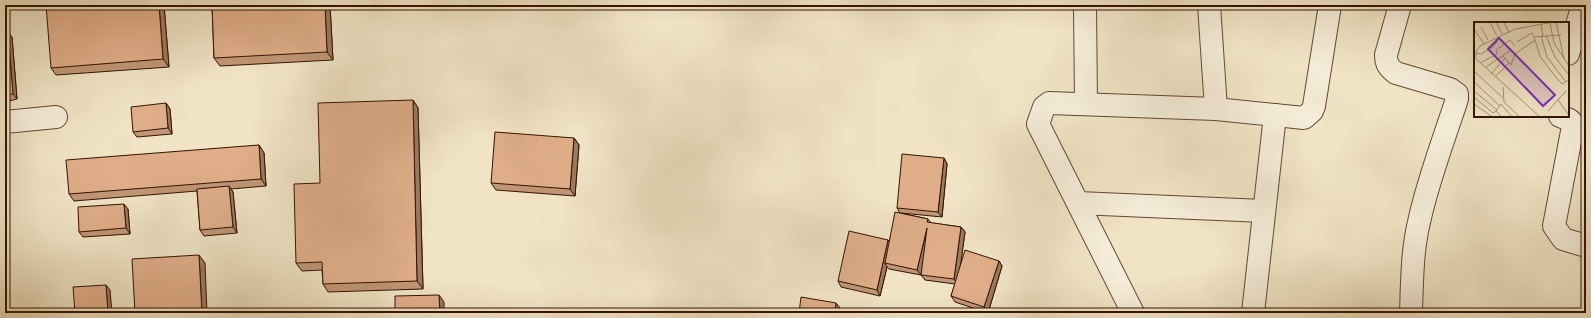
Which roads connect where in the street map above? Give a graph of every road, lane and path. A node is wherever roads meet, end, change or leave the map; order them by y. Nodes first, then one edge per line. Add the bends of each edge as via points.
1 (1085, 5) edge
2 (1209, 5) edge
3 (1330, 5) edge
4 (1400, 5) edge
5 (1583, 5) edge
6 (1569, 51) edge
7 (1086, 104) junction
8 (1216, 109) junction
9 (1275, 115) junction
10 (56, 117) dead end
11 (1564, 117) edge
12 (5, 122) edge
13 (1078, 203) junction
14 (1264, 211) junction
15 (1586, 246) edge
16 (1133, 313) edge
17 (1253, 313) edge
18 (1411, 313) edge

1 - 7 street
2 - 8 street
3 - 9 street via 1312,112 1304,118
4 - 18 street via 1386,55 1390,69 1450,89 1457,94 1418,223
5 - 6 street
7 - 8 street
7 - 13 street via 1049,103 1040,113 1038,124
8 - 9 street
9 - 14 street
10 - 12 street
11 - 15 street via 1568,118 1573,126 1554,226 1563,239
13 - 14 street
13 - 16 street
14 - 17 street

